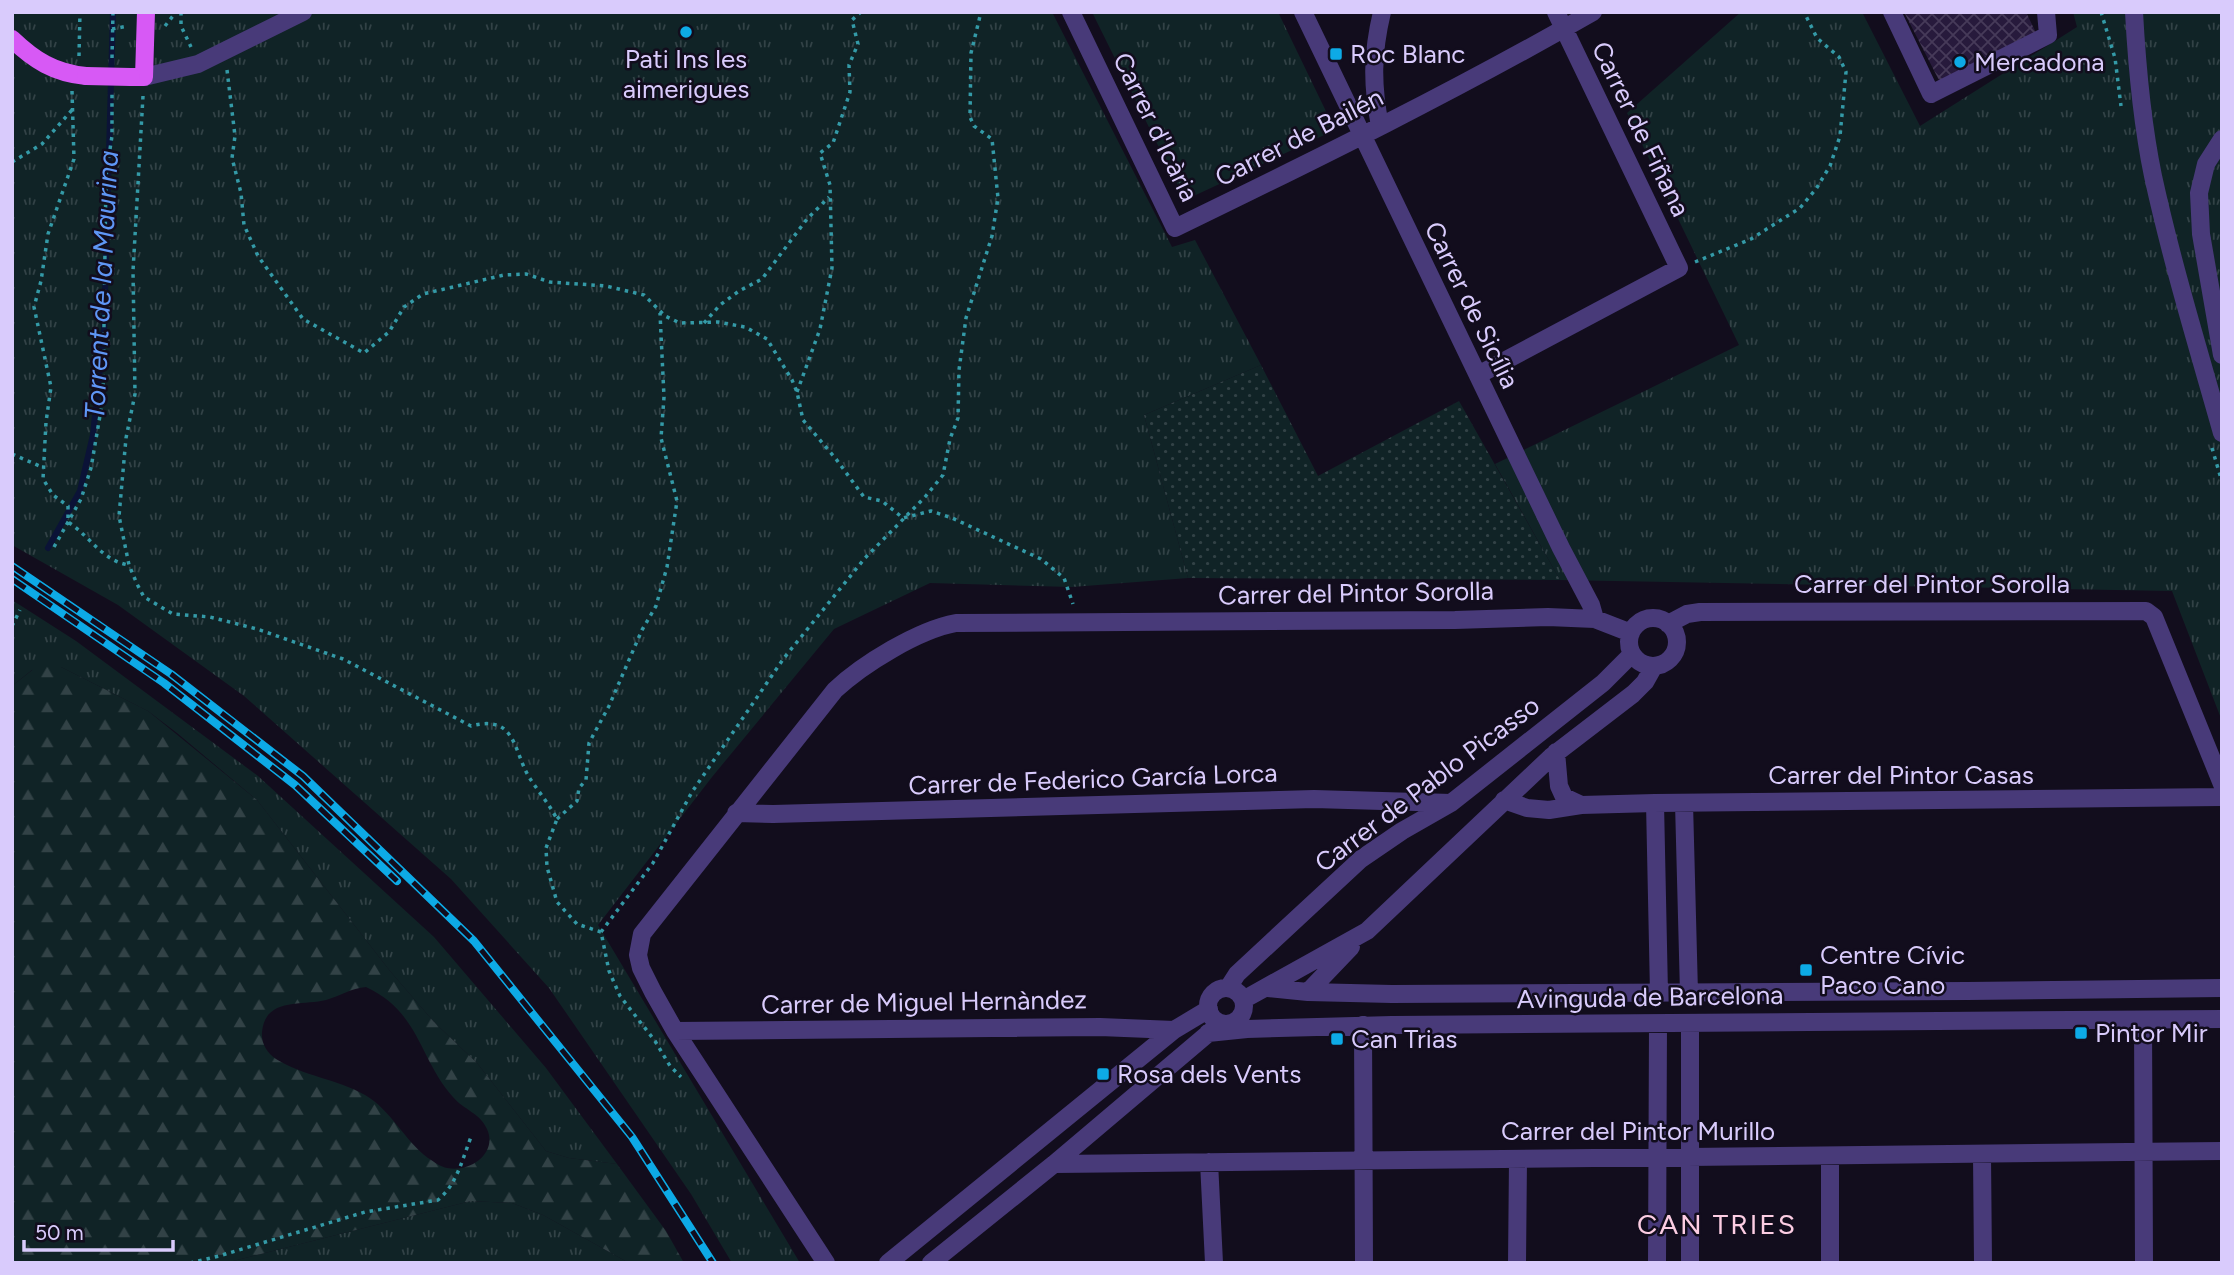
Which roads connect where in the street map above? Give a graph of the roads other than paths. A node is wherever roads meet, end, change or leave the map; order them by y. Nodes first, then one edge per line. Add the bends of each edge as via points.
1 (303, 12) edge
2 (1071, 12) edge
3 (1303, 12) edge
4 (1382, 12) edge
5 (1556, 12) edge
6 (1594, 12) edge
7 (1892, 12) edge
8 (2046, 12) edge
9 (2134, 12) edge
10 (151, 20) edge
11 (1564, 29) junction
12 (12, 39) edge
13 (137, 77) junction
14 (1380, 127) junction
15 (1362, 137) junction
16 (2222, 139) edge
17 (1175, 228) joint
18 (2222, 355) edge
19 (1478, 375) junction
20 (2222, 433) edge
21 (1595, 619) junction
22 (1668, 624) junction
23 (1631, 633) junction
24 (1632, 654) junction
25 (1654, 666) junction
26 (1556, 752) junction
27 (2222, 785) edge
28 (2222, 797) edge
29 (1504, 800) junction
30 (1451, 803) junction
31 (1655, 803) junction
32 (1684, 803) junction
33 (1581, 805) junction
34 (736, 813) junction
35 (1367, 930) junction
36 (1228, 988) junction
37 (1268, 988) junction
38 (2222, 988) edge
39 (1308, 992) junction
40 (1659, 993) junction
41 (1689, 993) junction
42 (1243, 1000) junction
43 (1209, 1009) junction
44 (2222, 1018) edge
45 (2143, 1020) junction
46 (1690, 1023) junction
47 (1658, 1024) junction
48 (1363, 1026) junction
49 (1228, 1027) junction
50 (1174, 1030) junction
51 (675, 1031) junction
52 (2222, 1151) edge
53 (2143, 1152) junction
54 (1830, 1156) junction
55 (1982, 1156) junction
56 (1658, 1157) junction
57 (1690, 1157) junction
58 (1518, 1159) junction
59 (1363, 1160) junction
60 (1209, 1162) junction
61 (1054, 1164) junction
62 (826, 1263) edge
63 (888, 1263) edge
64 (931, 1263) edge
65 (1214, 1263) edge
66 (1364, 1263) edge
67 (1517, 1263) edge
68 (1657, 1263) edge
69 (1690, 1263) edge
70 (1830, 1263) edge
71 (1983, 1263) edge
72 (2144, 1263) edge

1 - 13 street via 198,64
2 - 17 street, Carrer d'Icària
3 - 15 street, Carrer de Sicília
4 - 14 street via 1373,90
5 - 11 street, Carrer de Fiñana
6 - 11 street, Carrer de Bailén
7 - 8 street via 1931,94 2048,35
9 - 20 street via 2152,174
10 - 13 main road
11 - 14 street, Carrer de Bailén
11 - 19 street, Carrer de Fiñana via 1679,268
12 - 13 main road, bridge via 47,66 86,76
14 - 15 street, Carrer de Bailén
15 - 17 street, Carrer de Bailén
15 - 19 street, Carrer de Sicília
16 - 18 street via 2206,164 2199,193 2201,234
19 - 21 street, Carrer de Sicília
21 - 23 street, Carrer del Pintor Sorolla
21 - 34 street, Carrer del Pintor Sorolla via 943,625 853,673
22 - 23 street via 1648,619
22 - 25 street via 1675,633 1676,648 1667,662
22 - 27 street, Carrer del Pintor Sorolla via 1700,612 2146,611 2154,617
23 - 24 street
24 - 25 street via 1641,663
24 - 30 street, Carrer de Pablo Picasso via 1603,683
25 - 26 street, Carrer de Pablo Picasso via 1633,694
26 - 29 street, Carrer de Pablo Picasso
26 - 33 street via 1564,797
28 - 32 street, Carrer del Pintor Casas
29 - 33 street, Carrer del Pintor Casas via 1549,810
29 - 35 street, Carrer de Pablo Picasso
30 - 34 street, Carrer de Federico García Lorca via 1314,799
30 - 36 street, Carrer de Pablo Picasso via 1361,859 1237,974
31 - 32 street, Carrer del Pintor Casas
31 - 33 street, Carrer del Pintor Casas
31 - 40 street
32 - 41 street
34 - 51 street via 639,943 645,979
35 - 37 street, Carrer de Pablo Picasso
35 - 39 street, Carrer de Pablo Picasso
36 - 42 street
36 - 43 street via 1213,994
37 - 39 street, Avinguda de Barcelona
37 - 42 street, Carrer de Pablo Picasso
38 - 41 street, Avinguda de Barcelona
39 - 40 street, Avinguda de Barcelona
40 - 41 street, Avinguda de Barcelona
42 - 49 street via 1243,1014
43 - 49 street via 1214,1019
43 - 50 street
44 - 45 street, Avinguda de Barcelona
45 - 46 street, Avinguda de Barcelona
45 - 53 street
46 - 47 street, Avinguda de Barcelona
46 - 57 street
47 - 48 street, Avinguda de Barcelona
47 - 56 street
48 - 49 street, Avinguda de Barcelona
48 - 59 street
49 - 61 street
50 - 51 street, Carrer de Miguel Hernàndez
50 - 63 street
51 - 62 street
52 - 53 street, Carrer del Pintor Murillo
53 - 55 street, Carrer del Pintor Murillo
53 - 72 street
54 - 55 street, Carrer del Pintor Murillo
54 - 57 street, Carrer del Pintor Murillo
54 - 70 street
55 - 71 street
56 - 57 street, Carrer del Pintor Murillo
56 - 58 street, Carrer del Pintor Murillo
56 - 68 street
57 - 69 street
58 - 59 street, Carrer del Pintor Murillo
58 - 67 street
59 - 60 street, Carrer del Pintor Murillo
59 - 66 street
60 - 61 street, Carrer del Pintor Murillo
60 - 65 street
61 - 64 street

